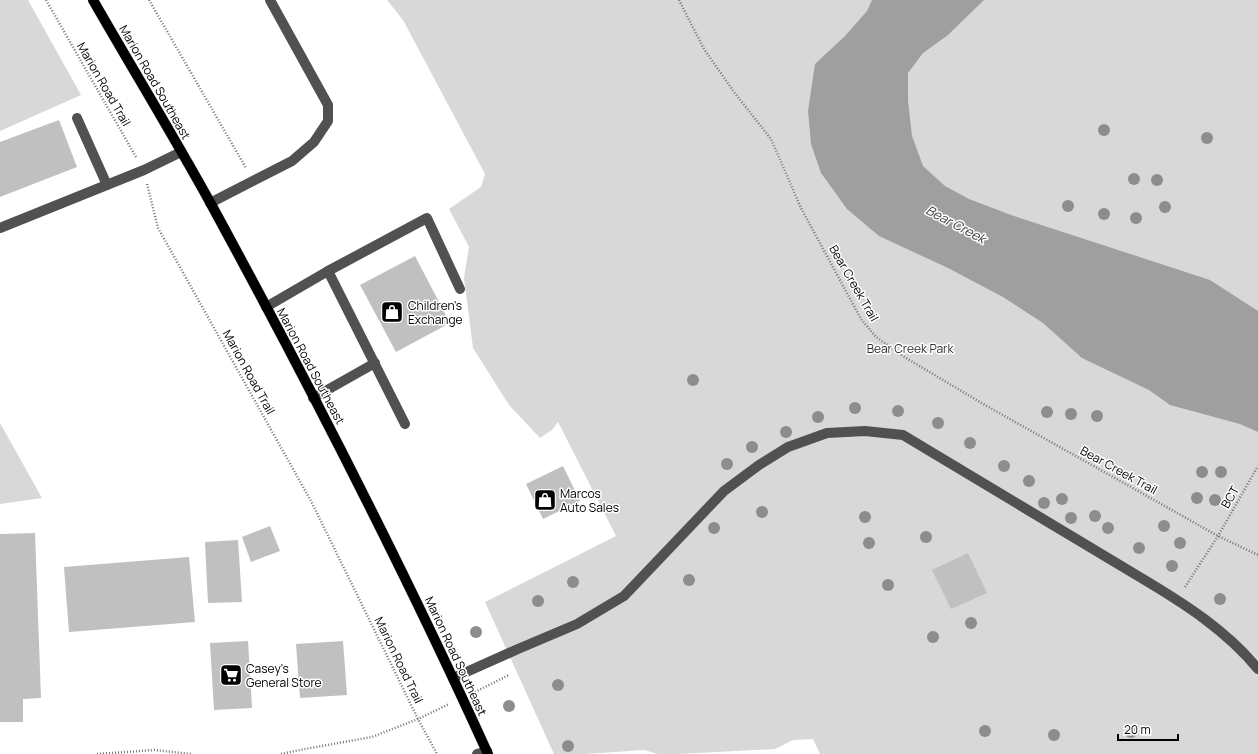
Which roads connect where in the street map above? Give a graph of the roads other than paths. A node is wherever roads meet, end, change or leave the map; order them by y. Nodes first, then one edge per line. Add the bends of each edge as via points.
1 (93, 0) edge
2 (270, 0) edge
3 (77, 118) dead end
4 (181, 152) junction
5 (107, 185) junction
6 (210, 203) junction
7 (0, 228) edge
8 (328, 271) junction
9 (460, 289) dead end
10 (266, 308) junction
11 (375, 363) junction
12 (313, 398) junction
13 (405, 424) dead end
14 (1258, 668) edge
15 (452, 678) junction
16 (484, 753) edge

1 - 4 main road, Marion Road Southeast
2 - 6 street via 328,105 328,121 314,142 292,161
3 - 5 street
4 - 5 street
4 - 6 main road, Marion Road Southeast
5 - 7 street
6 - 10 main road, Marion Road Southeast
8 - 9 street via 427,218
8 - 10 street
8 - 11 street
10 - 12 main road, Marion Road Southeast
11 - 12 street
11 - 13 street
12 - 15 main road, Marion Road Southeast via 356,478
14 - 15 street via 1219,631 1177,600 903,435 865,431 827,433 788,447 724,492 624,596 577,624
15 - 16 main road, Marion Road Southeast

